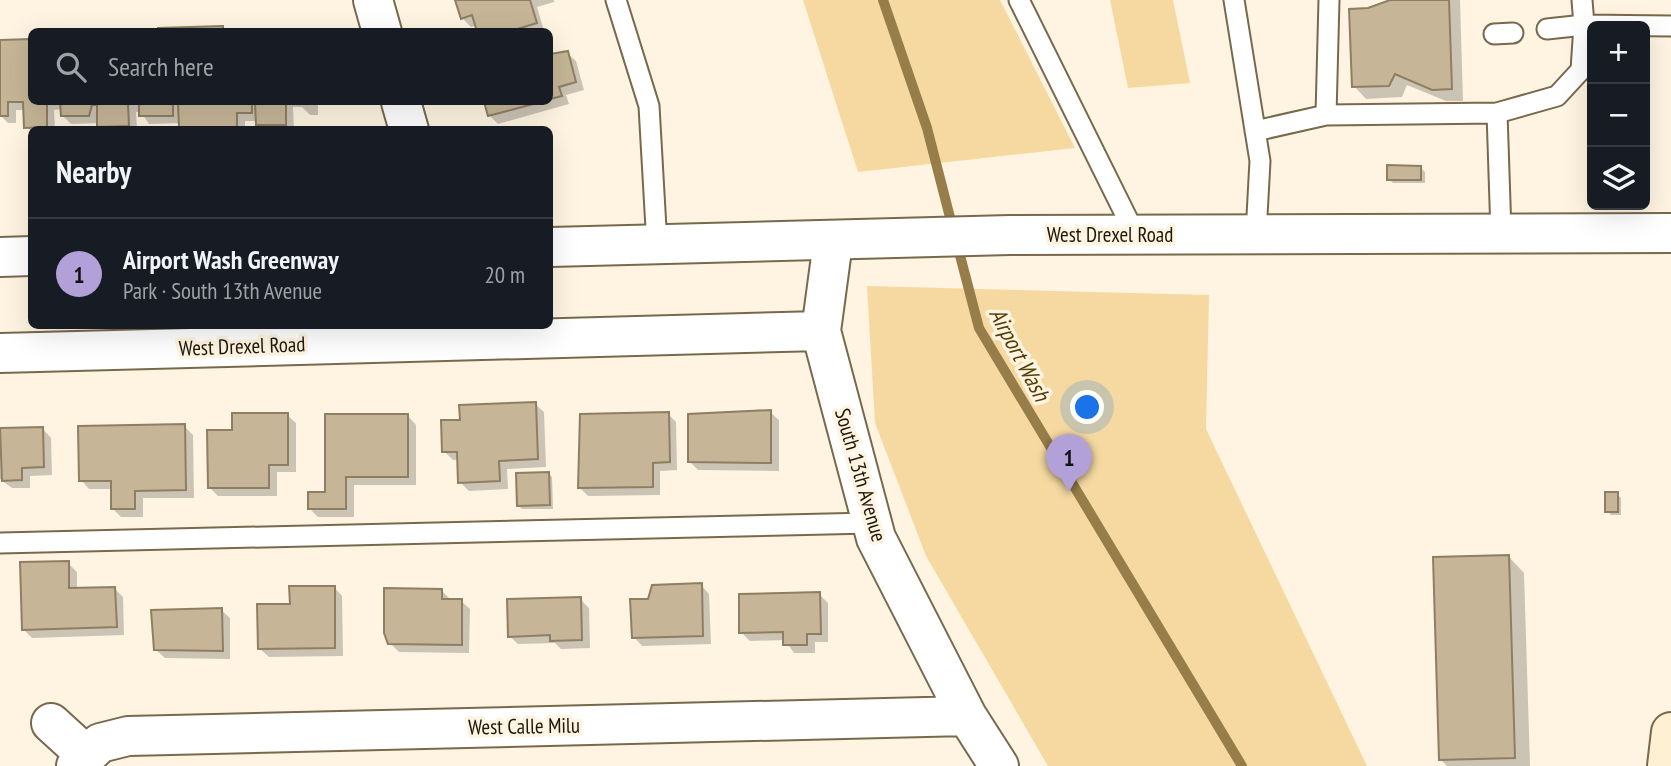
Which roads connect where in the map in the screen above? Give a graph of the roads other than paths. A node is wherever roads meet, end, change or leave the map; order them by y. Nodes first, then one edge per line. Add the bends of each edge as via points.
1 (373, 0) edge
2 (616, 0) edge
3 (1019, 0) edge
4 (1234, 0) edge
5 (1329, 0) edge
6 (1582, 0) edge
7 (1584, 25) junction
8 (1671, 26) edge
9 (381, 28) edge
10 (1547, 29) dead end
11 (402, 105) edge
12 (1497, 113) junction
13 (1326, 115) junction
14 (408, 126) edge
15 (1255, 131) junction
16 (1501, 233) junction
17 (1671, 233) edge
18 (1135, 234) junction
19 (1256, 234) junction
20 (833, 242) junction
21 (657, 246) junction
22 (553, 247) edge
23 (28, 256) edge
24 (0, 257) edge
25 (821, 331) junction
26 (0, 353) edge
27 (872, 523) junction
28 (0, 543) edge
29 (967, 716) junction
30 (51, 723) dead end
31 (1671, 732) edge
32 (81, 760) edge
33 (999, 766) edge
34 (1667, 766) edge

1 - 9 street
2 - 21 lane via 649,106
3 - 18 lane
4 - 15 lane
5 - 13 lane
6 - 7 lane
7 - 8 lane
7 - 10 lane
7 - 12 lane via 1581,70 1557,96
11 - 14 street
12 - 13 lane
12 - 16 lane
13 - 15 lane
15 - 19 lane via 1260,161
16 - 17 street, West Drexel Road
16 - 19 street, West Drexel Road
18 - 19 street, West Drexel Road
18 - 20 street, West Drexel Road
20 - 21 street, West Drexel Road
20 - 25 street, South 13th Avenue
21 - 22 street, West Drexel Road
23 - 24 street
25 - 26 street, West Drexel Road
25 - 27 street, South 13th Avenue
27 - 28 lane
27 - 29 street, South 13th Avenue
29 - 32 street, West Calle Milu via 128,736 100,743
29 - 33 street, South 13th Avenue
30 - 32 street
31 - 34 main road

